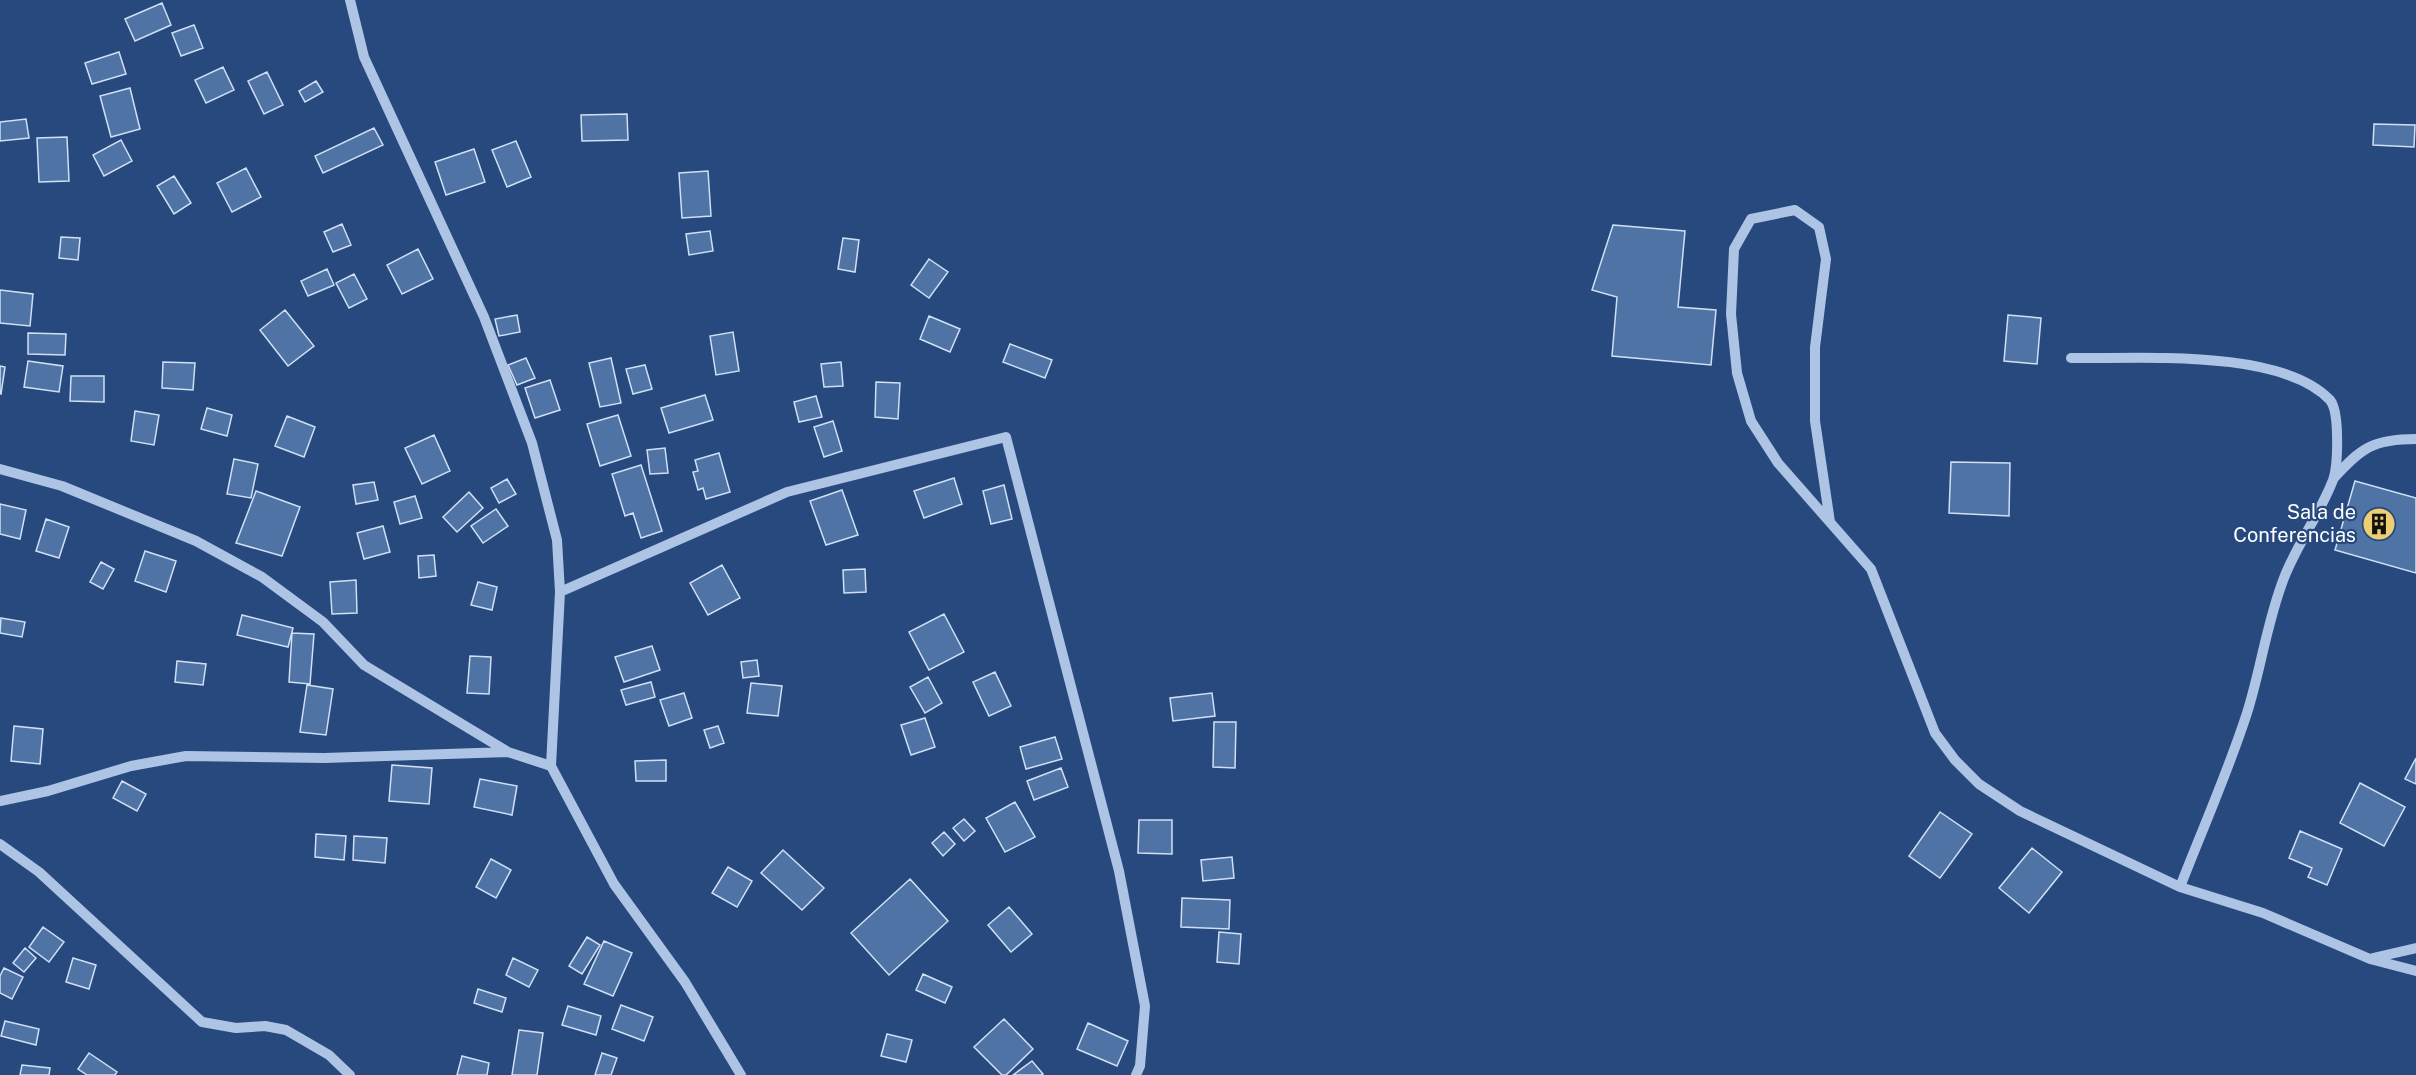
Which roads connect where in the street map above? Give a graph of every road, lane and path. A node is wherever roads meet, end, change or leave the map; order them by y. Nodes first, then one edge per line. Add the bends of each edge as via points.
1 (350, 0) edge
2 (2071, 358) dead end
3 (2416, 440) edge
4 (0, 469) edge
5 (2334, 478) junction
6 (1830, 522) junction
7 (560, 592) junction
8 (508, 752) junction
9 (551, 766) junction
10 (0, 801) edge
11 (0, 844) edge
12 (2180, 887) junction
13 (2416, 948) edge
14 (2370, 959) junction
15 (2416, 971) edge
16 (350, 1075) edge
17 (741, 1075) edge
18 (1136, 1075) edge

1 - 7 street via 364,57 484,317 532,443 557,540
2 - 5 street via 2247,364 2306,382 2331,401 2337,418
3 - 5 street via 2393,439 2357,452
4 - 8 street via 62,486 195,541 262,577 323,622 364,665
5 - 12 street via 2284,578 2247,714
6 - 6 street via 1815,410 1815,347 1826,259 1819,227 1795,210 1751,219 1734,249 1733,338 1737,373 1751,421 1778,463
6 - 12 street via 1871,569 1935,733 1955,760 1979,784 2020,811
7 - 9 street
7 - 18 street via 787,492 1006,437 1122,882 1145,1006
8 - 9 street
8 - 10 street via 324,758 186,756 131,766
9 - 17 street via 614,884 685,982
11 - 16 street via 39,872 202,1022 286,1030 329,1055
12 - 14 street via 2263,913
13 - 14 street
14 - 15 street

